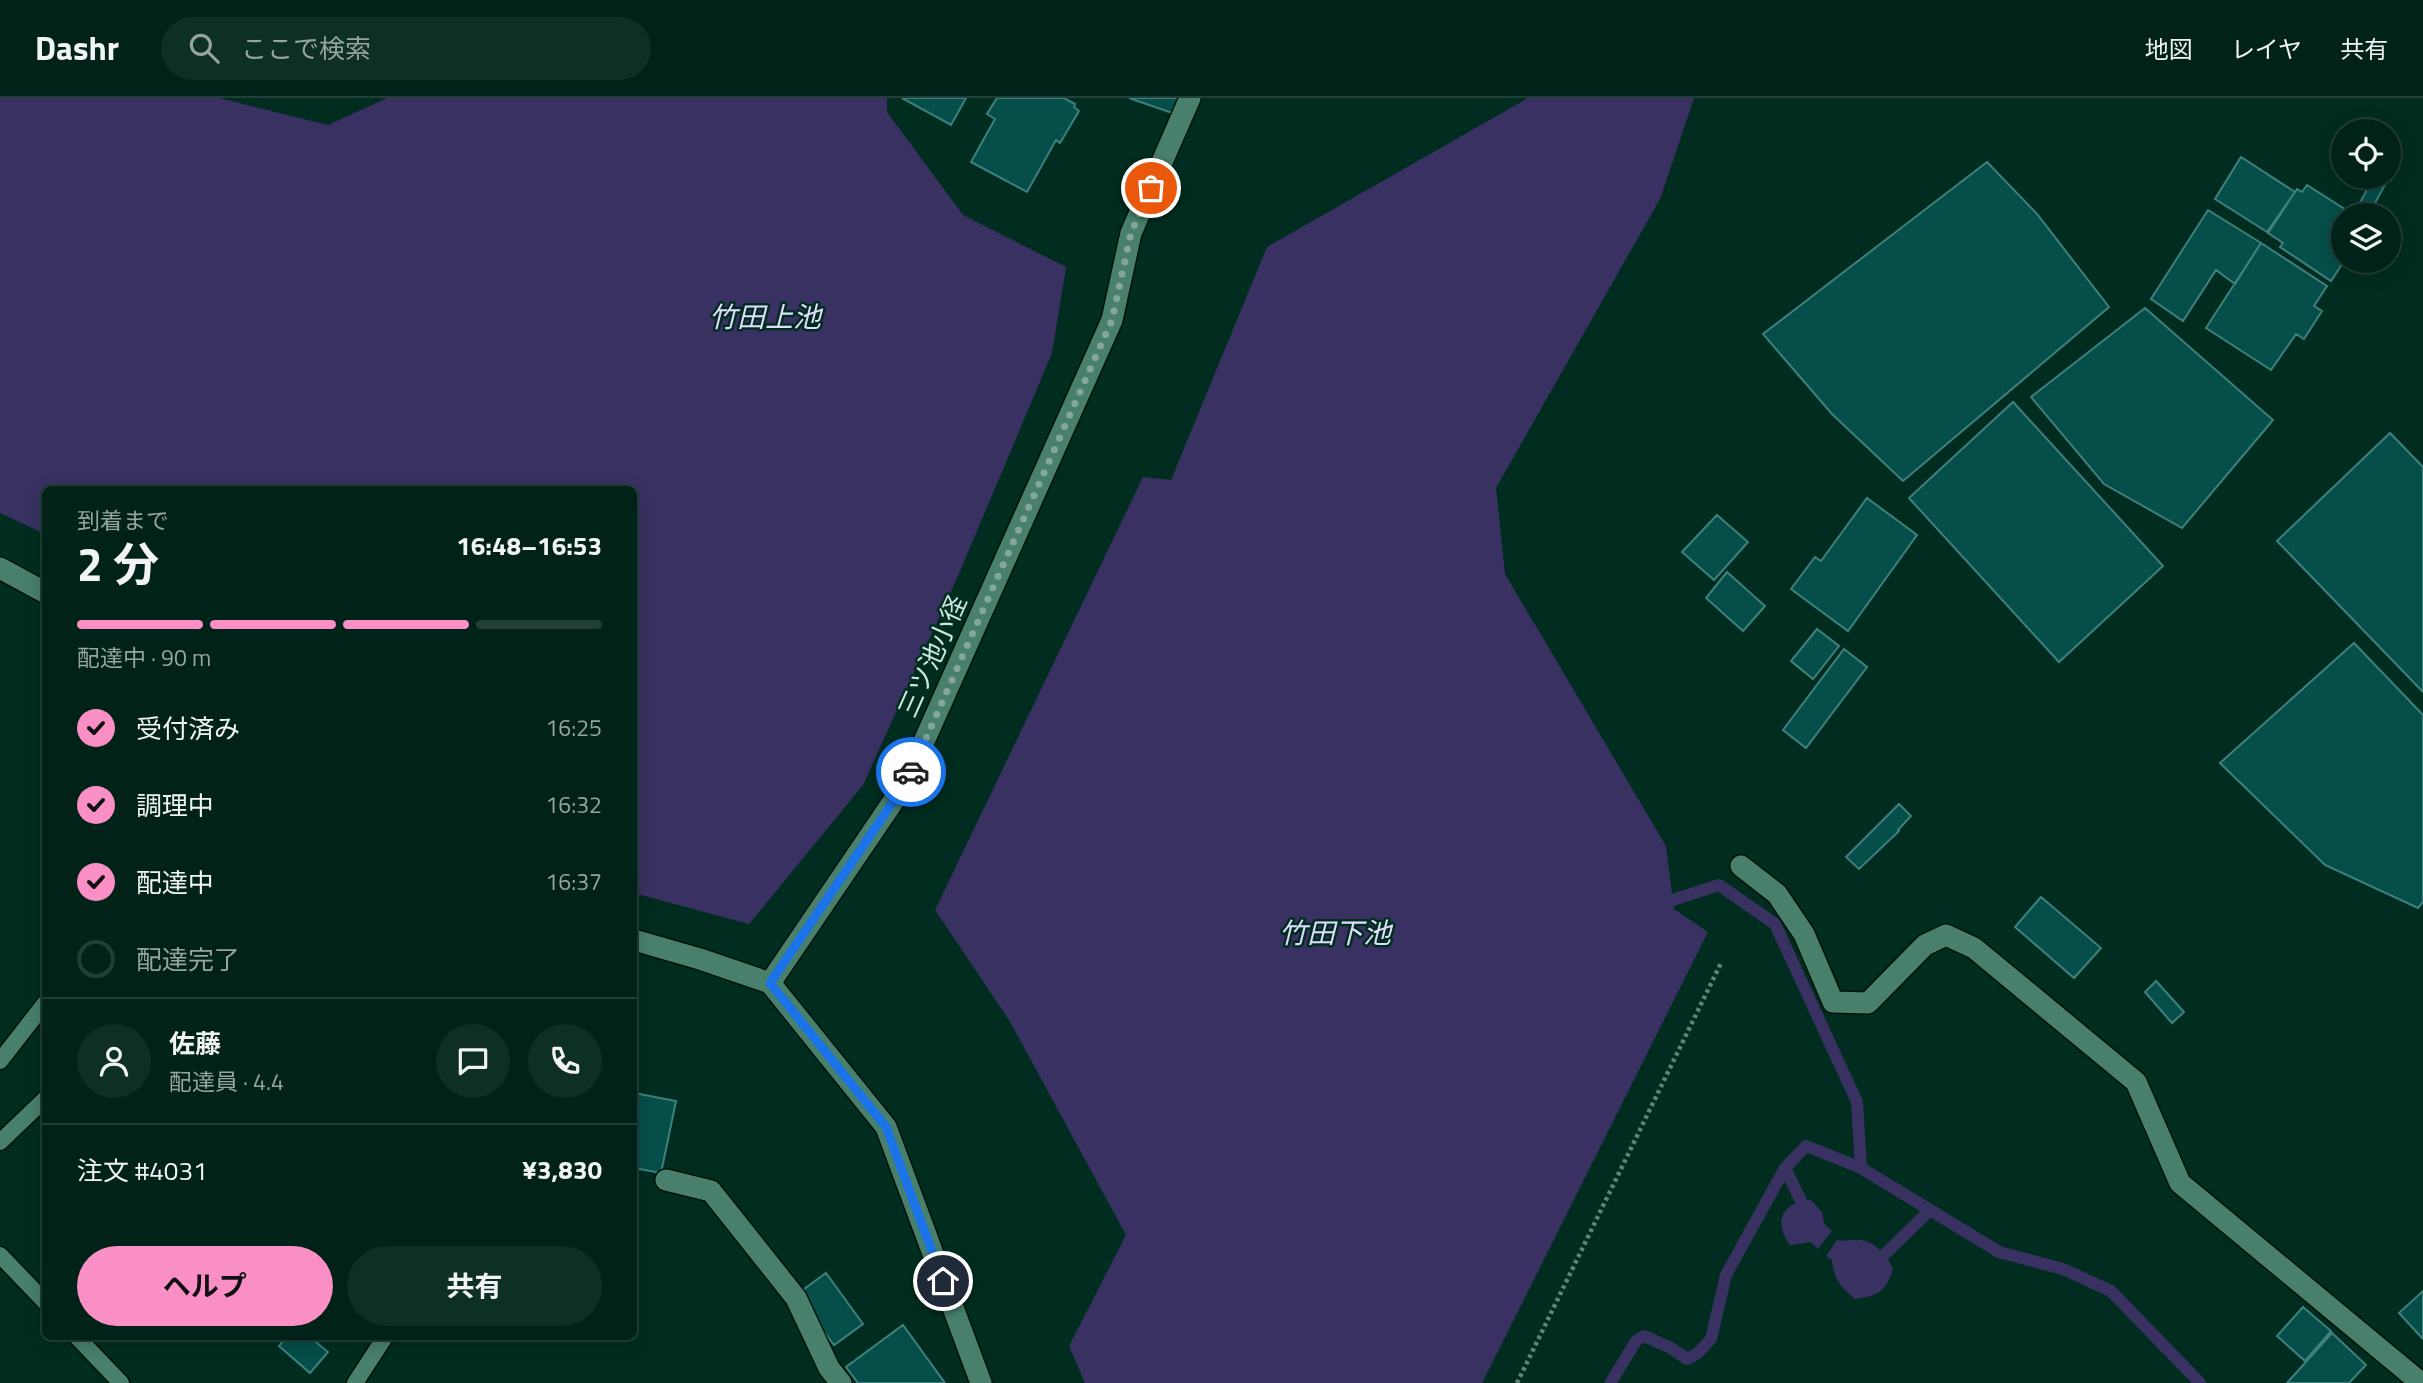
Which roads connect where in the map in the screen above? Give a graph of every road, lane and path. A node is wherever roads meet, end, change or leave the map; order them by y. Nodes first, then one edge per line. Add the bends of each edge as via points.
1 (1191, 98) edge
2 (0, 568) edge
3 (42, 591) edge
4 (1741, 866) dead end
5 (637, 941) edge
6 (1721, 963) dead end
7 (770, 983) junction
8 (42, 1007) edge
9 (0, 1061) edge
10 (42, 1102) edge
11 (0, 1142) edge
12 (666, 1181) dead end
13 (0, 1255) edge
14 (42, 1299) edge
15 (81, 1340) edge
16 (382, 1340) edge
17 (121, 1383) edge
18 (355, 1383) edge
19 (841, 1383) edge
20 (981, 1383) edge
21 (1517, 1383) edge
22 (2421, 1383) edge

1 - 7 street, 三ツ池小径 via 1131,233 1112,320 905,784
2 - 3 street
4 - 22 street via 1777,894 1804,934 1833,1002 1868,1003 1925,945 1946,936 1974,948 2136,1082 2180,1183
5 - 7 street
6 - 21 path
7 - 20 street via 886,1127
8 - 9 lane
10 - 11 lane
12 - 19 street via 711,1192 796,1298 829,1368
13 - 14 lane
15 - 17 lane
16 - 18 lane

